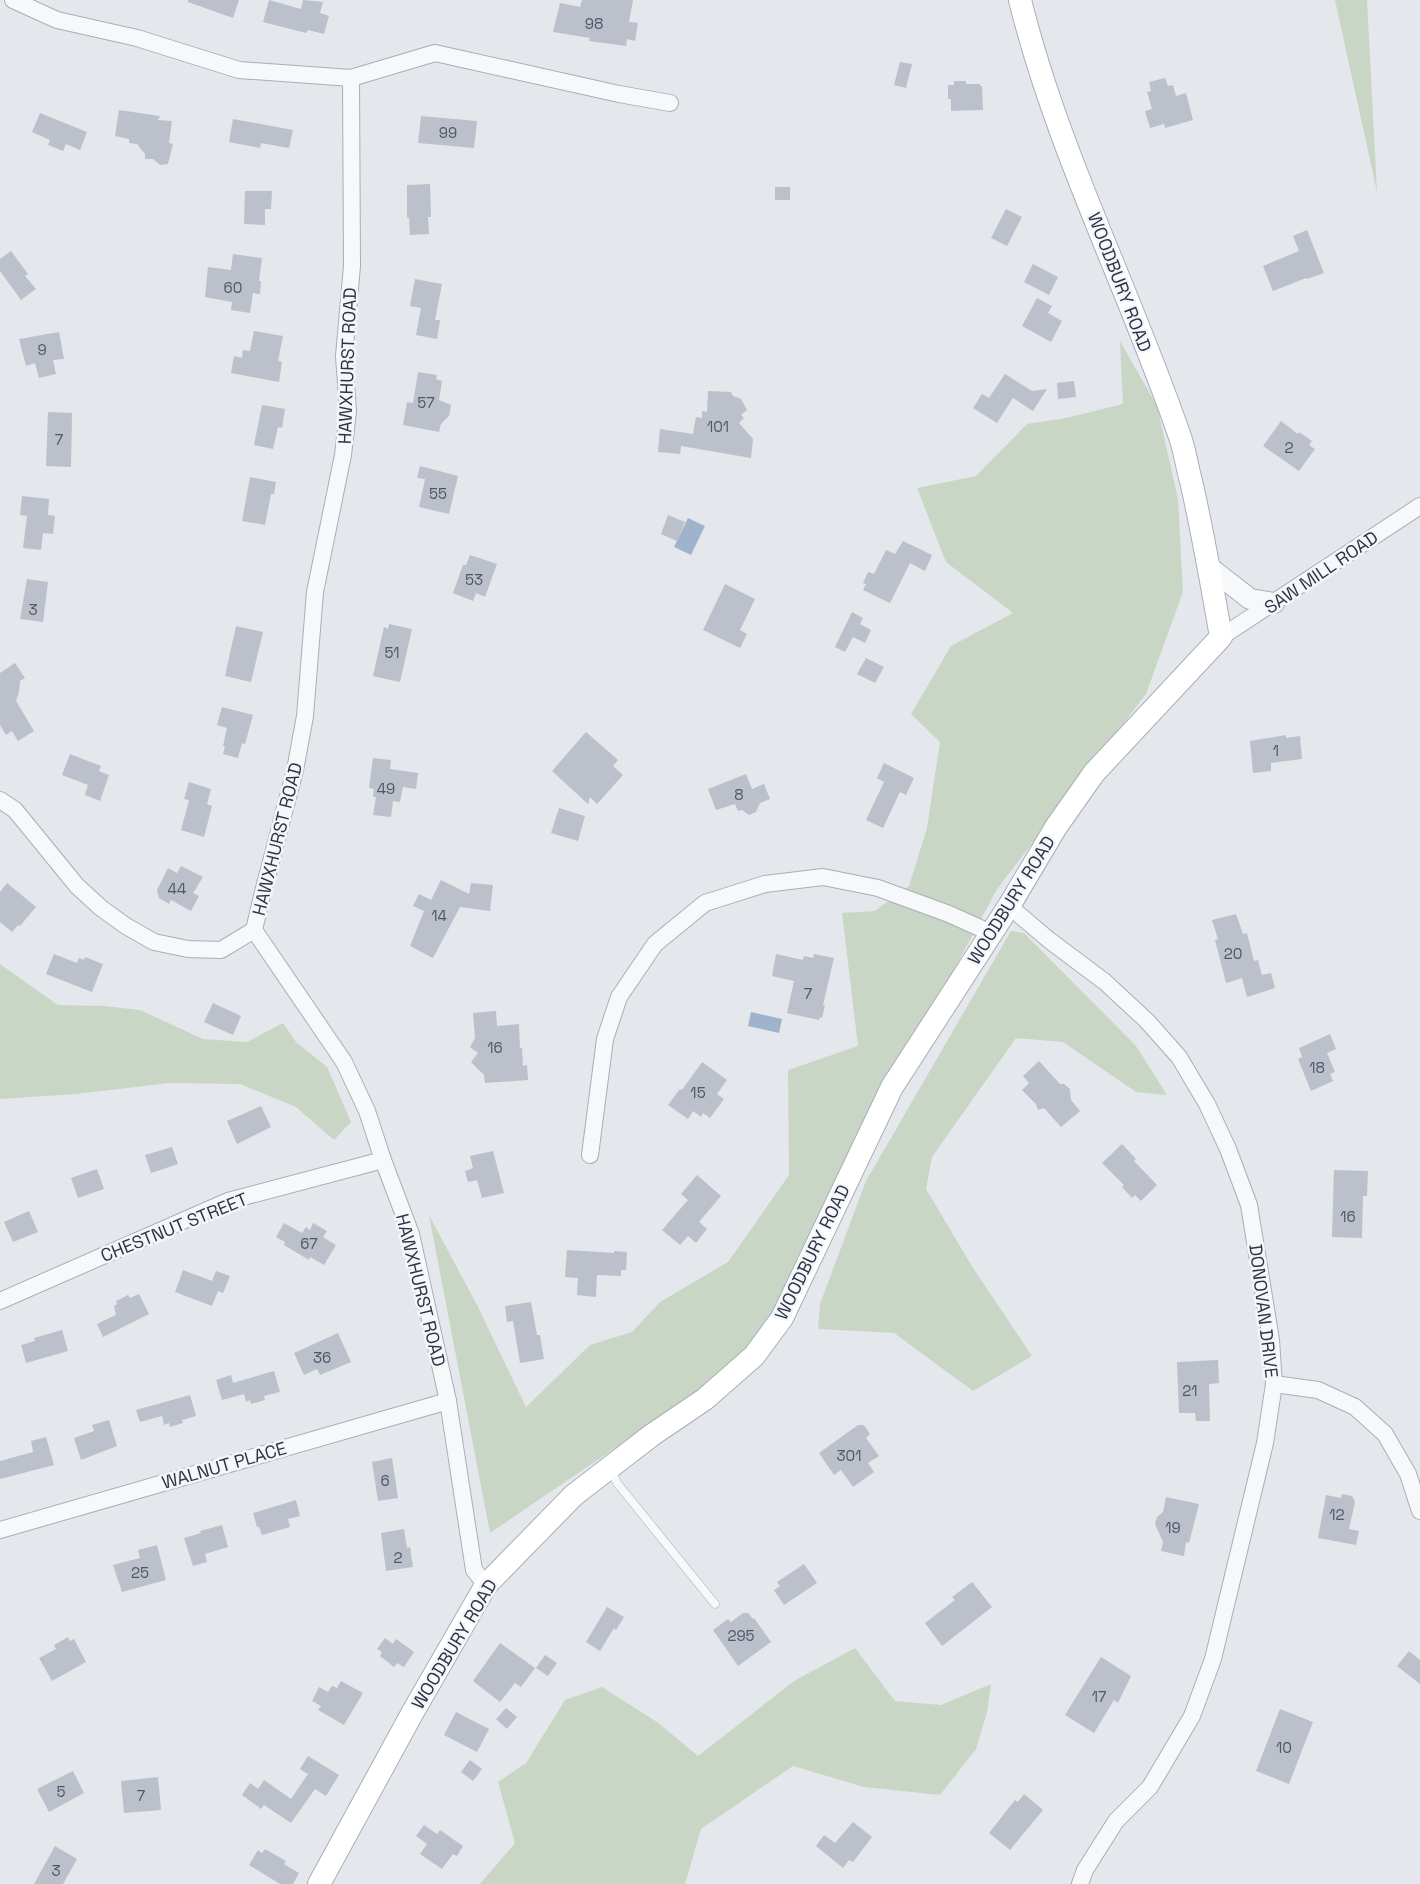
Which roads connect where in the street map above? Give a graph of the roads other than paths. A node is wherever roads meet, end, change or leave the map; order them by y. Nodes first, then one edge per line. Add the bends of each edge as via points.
1 (13, 0) edge
2 (1020, 0) edge
3 (351, 78) junction
4 (670, 103) dead end
5 (1420, 506) edge
6 (1209, 567) junction
7 (1274, 603) junction
8 (1222, 637) junction
9 (0, 800) edge
10 (1009, 906) junction
11 (254, 930) junction
12 (991, 933) junction
13 (590, 1156) dead end
14 (383, 1160) junction
15 (0, 1301) edge
16 (1274, 1384) junction
17 (448, 1401) junction
18 (610, 1468) junction
19 (1420, 1511) edge
20 (0, 1530) edge
21 (486, 1585) junction
22 (715, 1604) dead end
23 (319, 1884) edge
24 (1080, 1884) edge

1 - 3 street via 57,20 136,38 239,70
2 - 6 main road, WOODBURY ROAD via 1032,48 1073,162 1181,439
3 - 4 street via 435,53
3 - 11 street, HAWXHURST ROAD via 352,266 344,356 348,411 344,454 315,592 304,725
5 - 7 street, SAW MILL ROAD
6 - 7 street via 1250,599
6 - 8 main road, WOODBURY ROAD
7 - 8 street, SAW MILL ROAD
8 - 10 main road, WOODBURY ROAD via 1094,773 1056,827
9 - 11 street via 14,810 78,886 101,908 154,942 188,949 221,950
10 - 12 main road, WOODBURY ROAD
10 - 16 street, DONOVAN DRIVE via 1105,982 1147,1021 1179,1057 1207,1104 1249,1205 1271,1340
11 - 14 street, HAWXHURST ROAD via 344,1062 367,1111
12 - 13 street via 878,888 823,877 765,884 705,903 655,944 619,997 605,1039
12 - 18 main road, WOODBURY ROAD via 892,1087 782,1318 754,1356 705,1398
14 - 15 street, CHESTNUT STREET via 228,1201
14 - 17 street, HAWXHURST ROAD via 411,1234
16 - 19 street via 1318,1390 1355,1407 1386,1434 1408,1474
16 - 24 street, DONOVAN DRIVE via 1265,1443 1213,1659 1192,1716 1150,1787 1116,1821 1085,1870
17 - 20 street, WALNUT PLACE
17 - 21 street, HAWXHURST ROAD via 474,1570
18 - 21 main road, WOODBURY ROAD via 574,1495
18 - 22 lane via 617,1484
21 - 23 main road, WOODBURY ROAD

